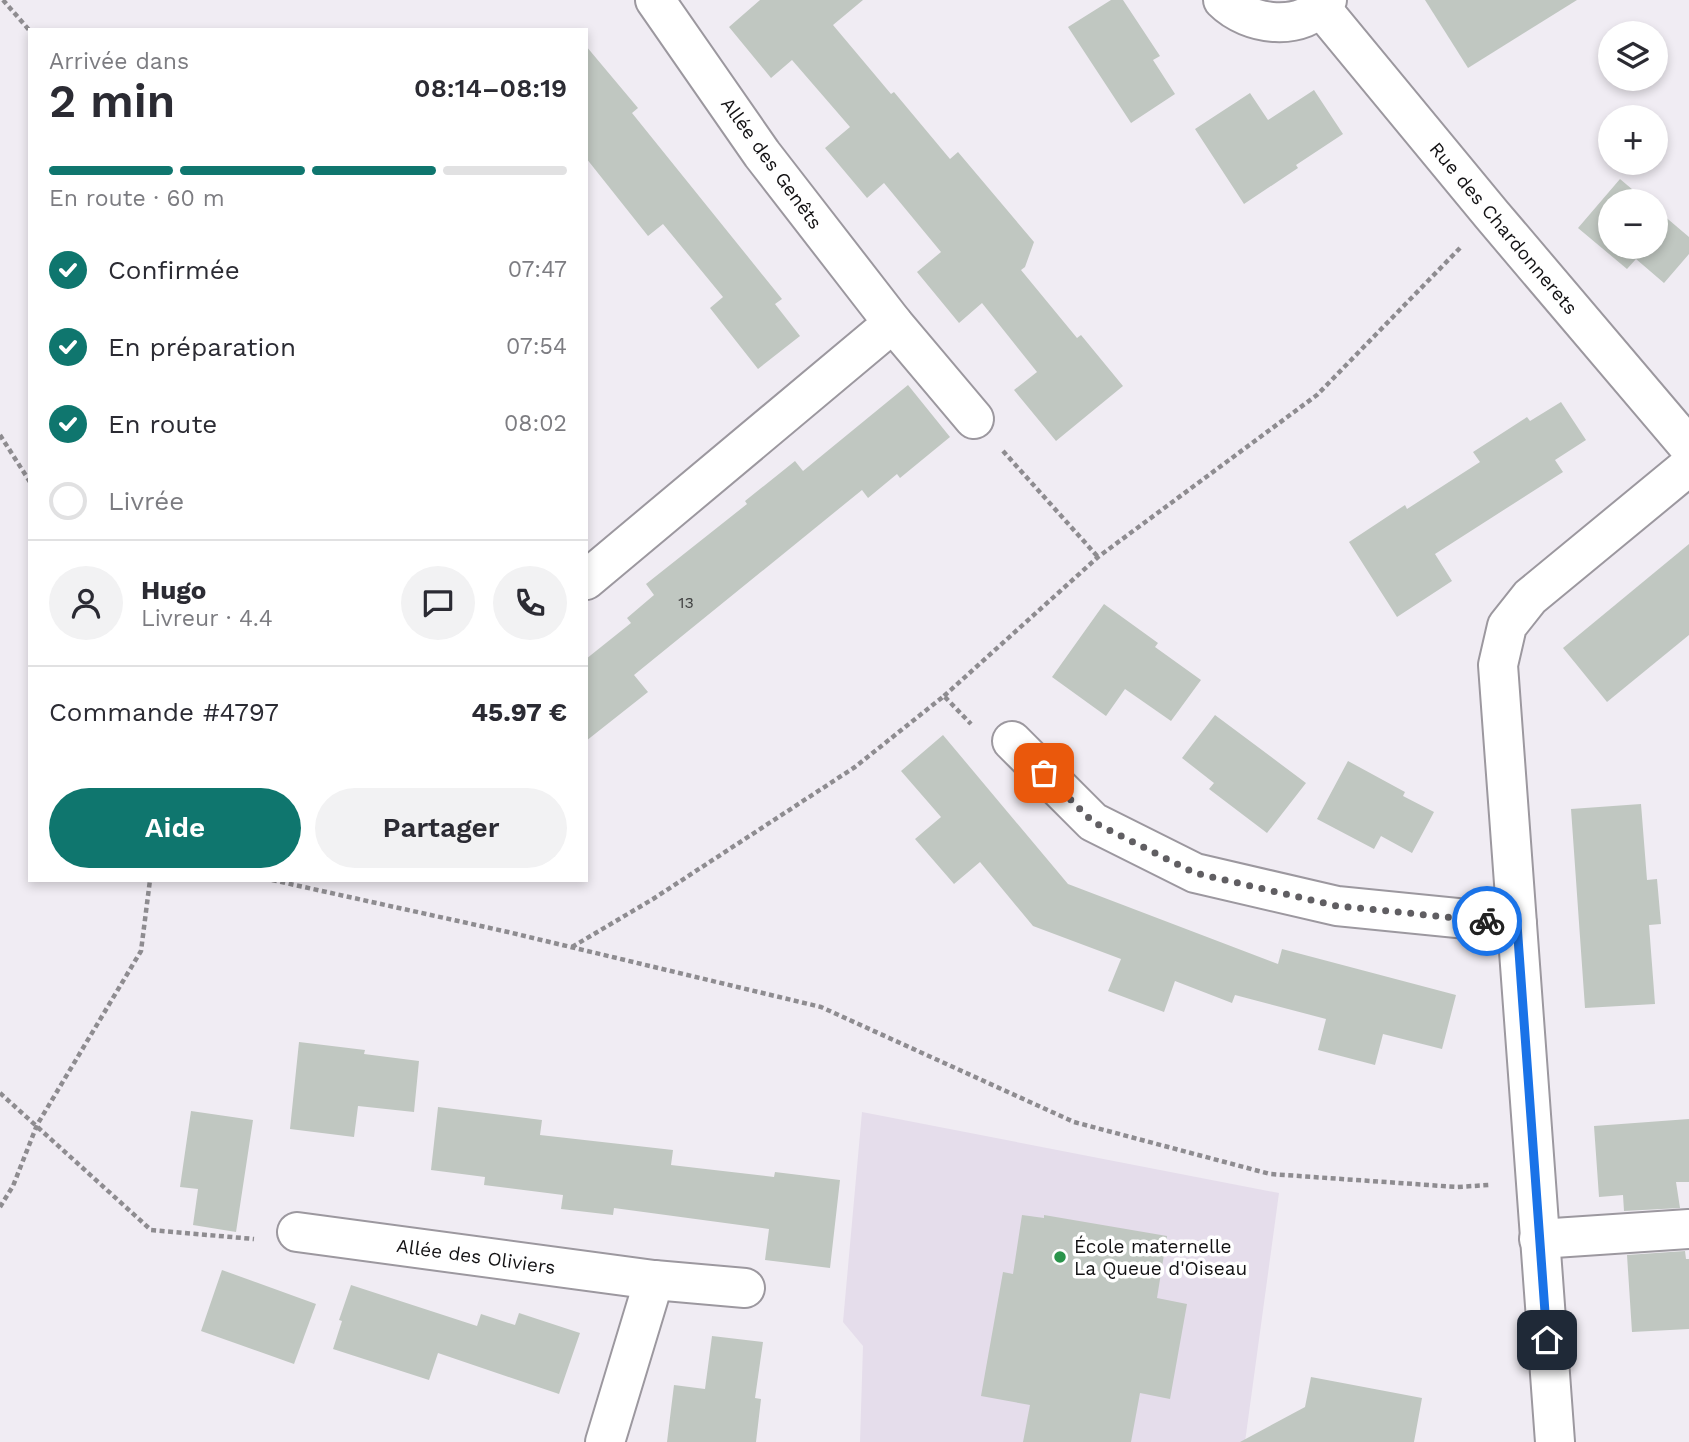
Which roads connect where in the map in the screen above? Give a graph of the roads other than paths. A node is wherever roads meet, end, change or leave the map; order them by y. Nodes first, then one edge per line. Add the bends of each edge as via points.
1 (655, 0) edge
2 (1223, 0) edge
3 (1324, 4) edge
4 (893, 323) junction
5 (974, 419) road end
6 (1689, 447) edge
7 (1689, 466) edge
8 (588, 578) edge
9 (1012, 741) road end
10 (1517, 924) junction
11 (1689, 1229) edge
12 (297, 1231) road end
13 (1539, 1239) junction
14 (654, 1280) junction
15 (745, 1288) dead end
16 (606, 1442) edge
17 (1555, 1442) edge

1 - 4 street, Allée des Genêts via 762,154
2 - 3 street, Rue des Chardonnerets via 1232,10 1259,21 1290,22
3 - 6 street, Rue des Chardonnerets via 1492,215
4 - 5 street, Allée des Genêts
4 - 8 street
7 - 10 street via 1530,597 1507,626 1498,665
9 - 10 street via 1093,822 1195,873 1337,906
10 - 13 street
11 - 13 street
12 - 14 street, Allée des Oliviers
13 - 17 street
14 - 15 street, Allée des Oliviers
14 - 16 street

